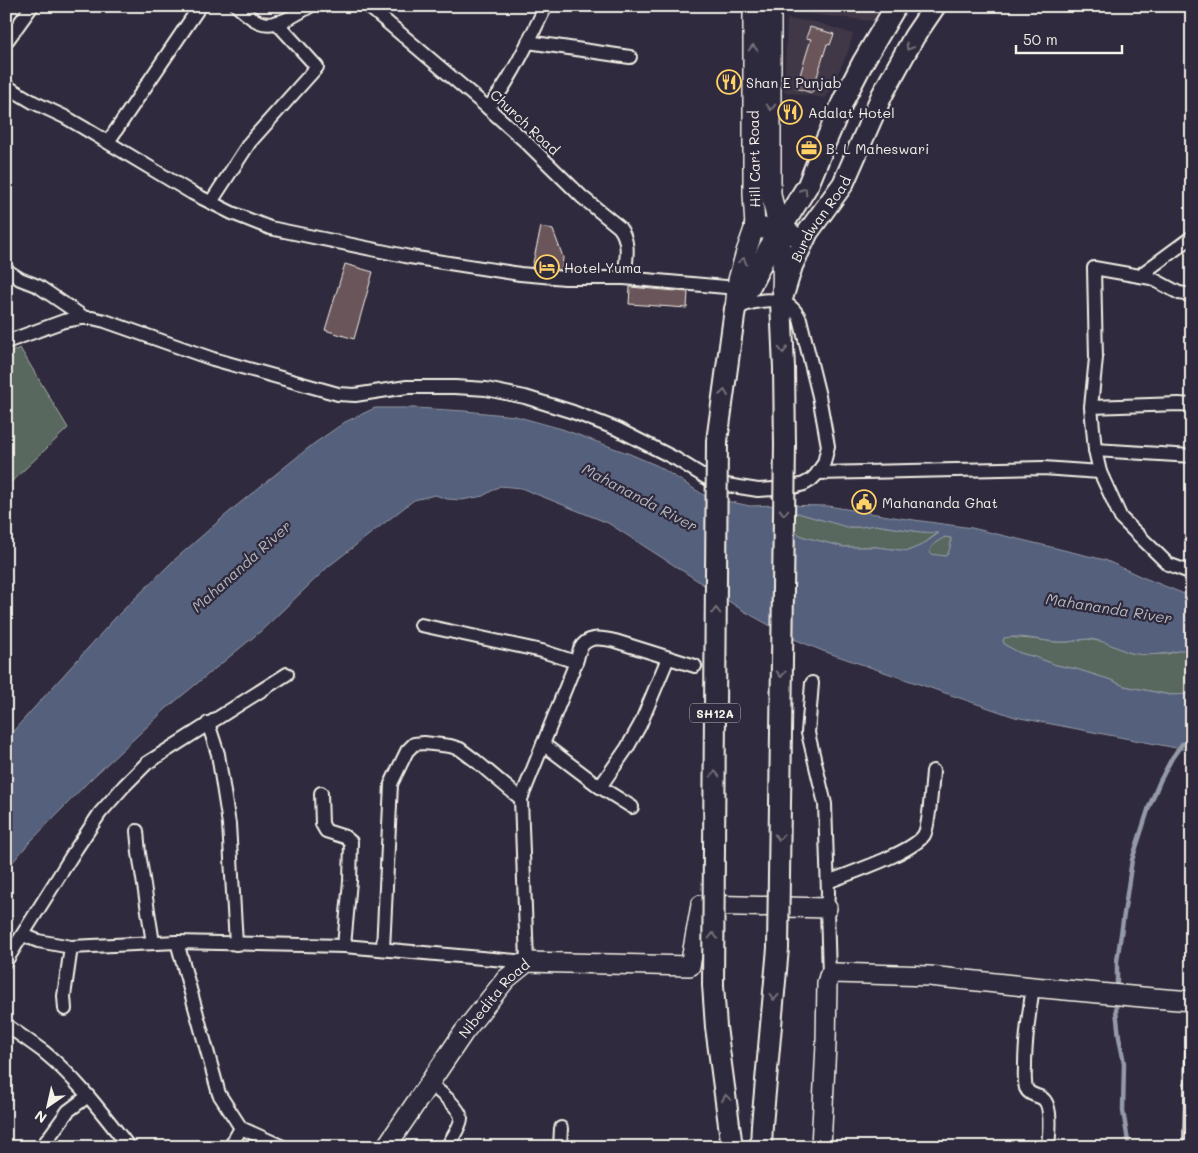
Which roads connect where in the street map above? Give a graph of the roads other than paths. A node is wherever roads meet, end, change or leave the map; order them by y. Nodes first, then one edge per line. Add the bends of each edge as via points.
1 (32, 6) edge
2 (200, 6) edge
3 (237, 6) edge
4 (310, 6) edge
5 (368, 6) edge
6 (546, 6) edge
7 (753, 6) edge
8 (771, 6) edge
9 (896, 6) edge
10 (935, 6) edge
11 (276, 22) junction
12 (6, 42) edge
13 (528, 42) junction
14 (630, 57) dead end
15 (6, 86) edge
16 (488, 108) junction
17 (108, 142) junction
18 (211, 202) junction
19 (755, 226) junction
20 (808, 232) junction
21 (779, 233) junction
22 (1189, 242) edge
23 (6, 270) edge
24 (1140, 276) junction
25 (624, 278) junction
26 (737, 288) junction
27 (1192, 295) edge
28 (781, 302) junction
29 (735, 309) junction
30 (86, 318) junction
31 (6, 342) edge
32 (1192, 405) edge
33 (1090, 407) junction
34 (1095, 450) junction
35 (1192, 456) edge
36 (1100, 472) junction
37 (818, 473) junction
38 (1192, 573) edge
39 (421, 625) dead end
40 (668, 658) junction
41 (576, 662) junction
42 (695, 666) dead end
43 (287, 674) dead end
44 (812, 683) dead end
45 (208, 723) junction
46 (544, 744) junction
47 (933, 771) dead end
48 (600, 787) junction
49 (322, 793) dead end
50 (521, 799) junction
51 (632, 807) dead end
52 (137, 831) dead end
53 (828, 882) junction
54 (827, 908) junction
55 (23, 935) junction
56 (177, 942) junction
57 (153, 943) junction
58 (236, 944) junction
59 (344, 946) junction
60 (71, 947) junction
61 (383, 949) junction
62 (6, 961) edge
63 (527, 962) junction
64 (829, 976) junction
65 (1033, 987) junction
66 (1192, 1001) edge
67 (65, 1009) dead end
68 (6, 1025) edge
69 (1192, 1051) edge
70 (429, 1083) junction
71 (88, 1096) junction
72 (241, 1128) junction
73 (561, 1128) dead end
74 (42, 1147) edge
75 (130, 1147) edge
76 (230, 1147) edge
77 (283, 1147) edge
78 (386, 1147) edge
79 (447, 1147) edge
80 (560, 1147) edge
81 (732, 1147) edge
82 (761, 1147) edge
83 (821, 1147) edge
84 (1048, 1147) edge
85 (1190, 1147) edge

1 - 12 street
2 - 17 street
3 - 11 street via 261,23
4 - 11 street
5 - 16 street, Church Road
6 - 13 street
19 -> 7 street, Hill Cart Road
8 -> 21 street, Hill Cart Road via 771,194
21 -> 9 main road, Burdwan Road / SH12A via 808,185 843,102
10 -> 20 main road, Burdwan Road via 882,95 843,184
11 - 18 street via 317,67 250,142
13 - 14 street
13 - 16 street
15 - 17 street
16 - 25 street, Church Road via 623,232 627,245
17 - 18 street
18 - 25 street via 270,228 410,257 520,274
19 - 21 main road
26 -> 19 street, Hill Cart Road
20 - 21 main road
20 - 28 main road, Burdwan Road via 792,266
21 - 28 street, Hill Cart Road
21 - 29 main road, Hill Cart Road / SH12A
22 - 24 street
23 - 30 street via 38,286
24 - 27 street via 1151,278 1179,293
24 - 33 street via 1094,268 1096,358
25 - 26 street
26 - 29 street, Hill Cart Road
28 - 29 street via 760,300
28 - 37 street via 800,319 819,396 828,446
28 -> 82 main road, Hill Cart Road, bridge via 784,445 778,948
81 -> 29 main road, Hill Cart Road / SH12A, bridge via 713,985 717,442
30 - 31 street via 64,321
30 - 37 street via 105,320 213,359 338,394 355,395 407,386 455,387 524,397 618,429 720,484 758,490 782,489 804,484
32 - 33 street
33 - 34 street
34 - 35 street
34 - 36 street
36 - 37 street via 1043,468
36 - 38 street via 1120,518 1168,564
39 - 41 street via 542,651
40 - 41 street via 601,638 590,639 580,648
40 - 42 street
40 - 48 street via 640,725
41 - 46 street
43 - 45 street
44 - 53 street via 808,733 825,804
45 - 55 street via 147,762 100,813
45 - 58 street via 218,754 229,824
46 - 48 street
46 - 50 street
47 - 53 street via 924,835 903,852
48 - 51 street
49 - 59 street via 322,824 326,831 351,842
50 - 61 street via 460,749 424,743 414,744 407,751 391,784
50 - 63 street
52 - 57 street
53 - 54 street
54 - 63 street, Nibedita Road via 701,905 690,966
54 - 64 street
55 - 60 street
55 - 62 street
56 - 57 street
56 - 58 street
56 - 72 street via 219,1094
57 - 60 street
58 - 59 street
59 - 61 street
60 - 67 street
61 - 63 street
63 - 70 street, Nibedita Road via 506,979
64 - 65 street via 835,973 929,976
64 - 83 street
65 - 66 street
65 - 84 street via 1024,1077 1028,1091 1042,1098 1048,1106
68 - 71 street via 44,1053
69 - 85 street
70 - 78 street, Nibedita Road
70 - 79 street via 457,1109 461,1118
71 - 74 street via 68,1112
71 - 75 street
72 - 76 street
72 - 77 street
73 - 80 street

